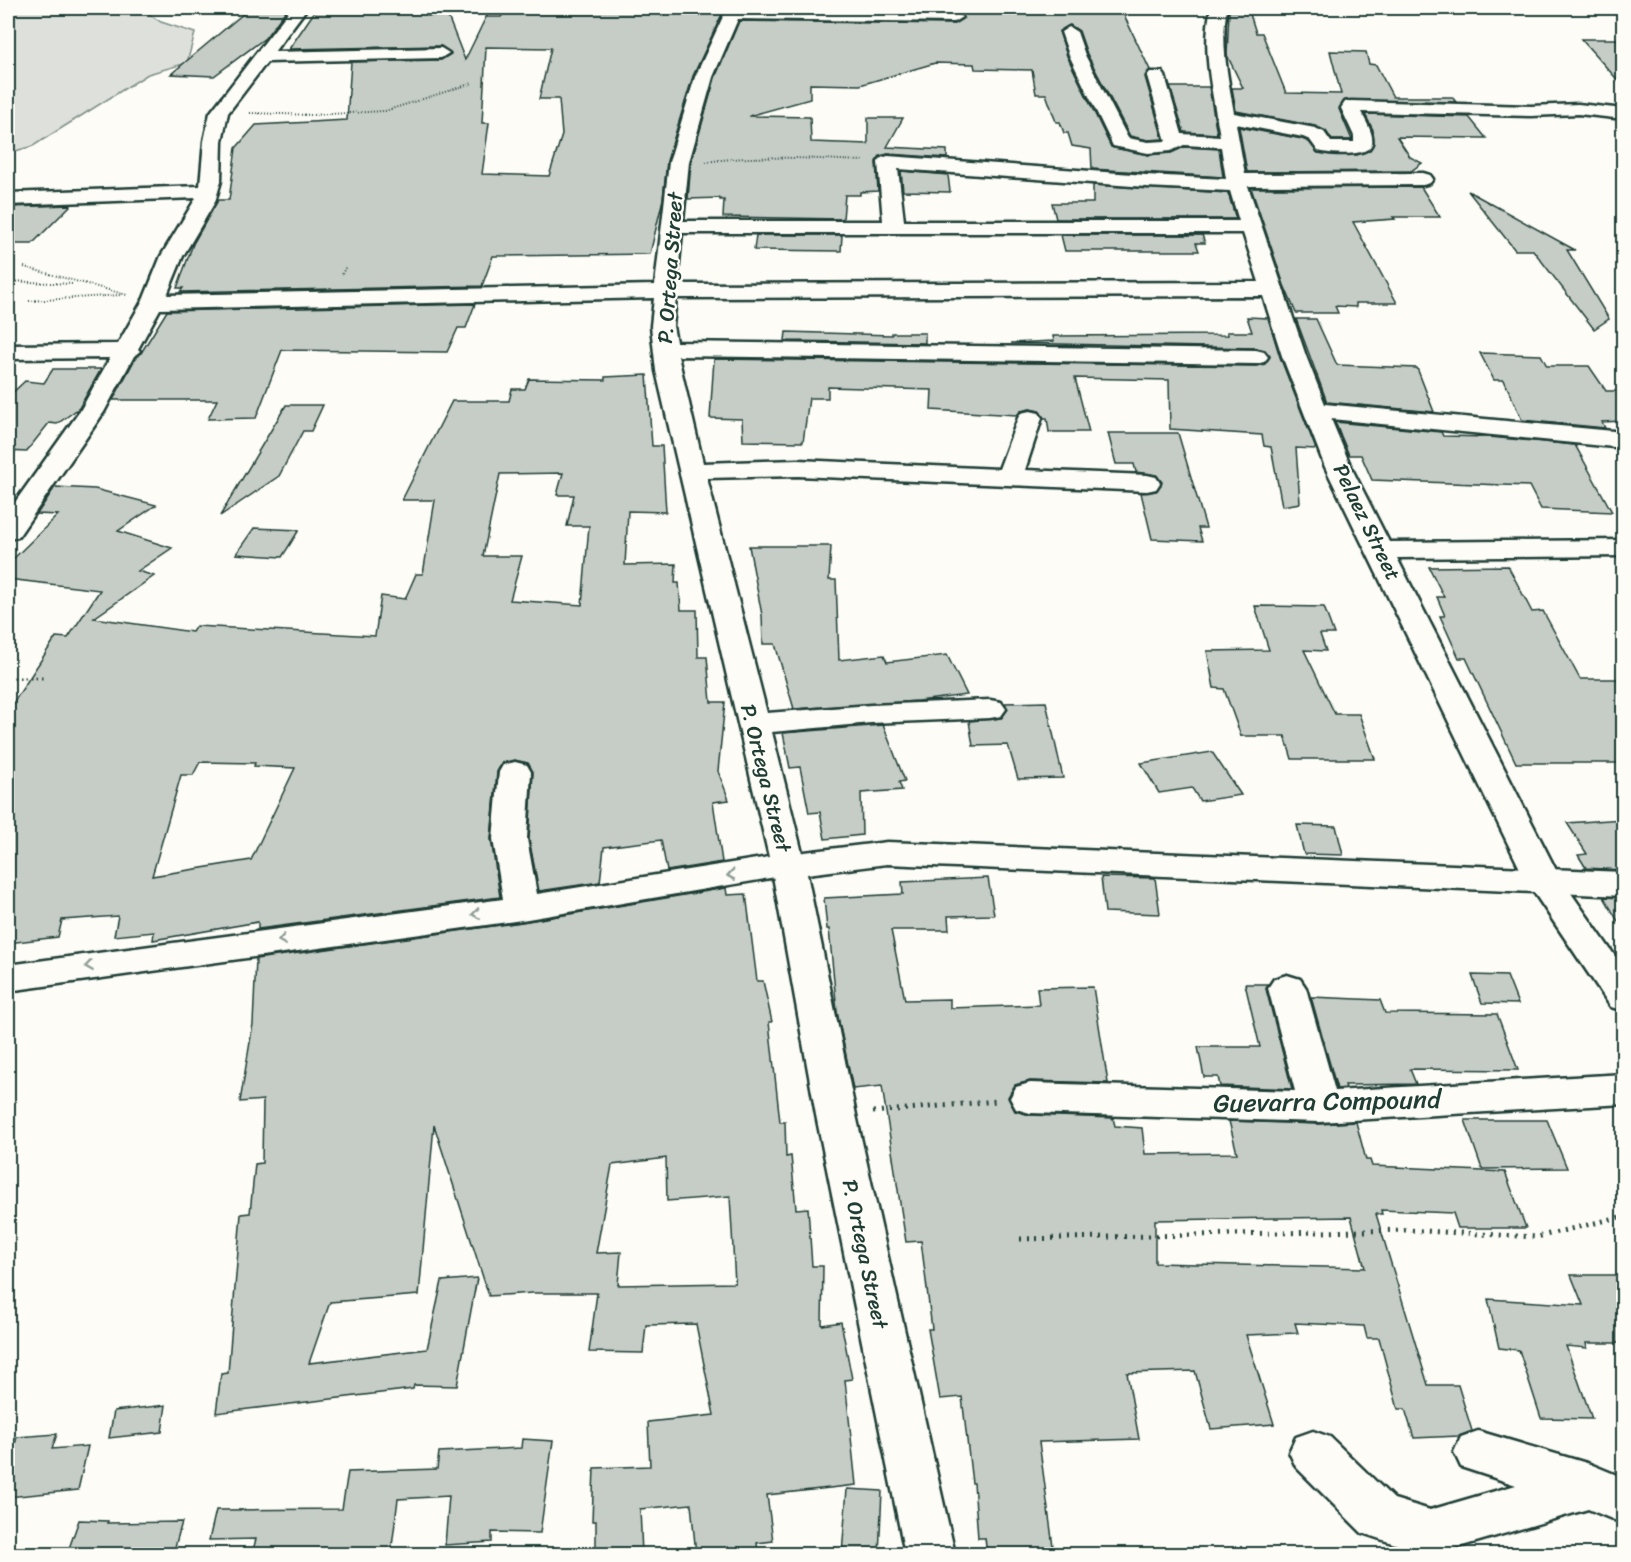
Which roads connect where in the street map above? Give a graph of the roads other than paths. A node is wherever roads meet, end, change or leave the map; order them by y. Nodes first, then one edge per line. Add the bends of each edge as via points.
1 (299, 8) edge
2 (1220, 8) edge
3 (733, 11) edge
4 (954, 17) dead end
5 (1069, 32) dead end
6 (441, 53) dead end
7 (263, 57) junction
8 (1156, 76) dead end
9 (1623, 114) edge
10 (1228, 130) junction
11 (1177, 139) junction
12 (1423, 179) dead end
13 (1237, 182) junction
14 (207, 192) junction
15 (8, 199) edge
16 (671, 227) junction
17 (894, 227) junction
18 (1252, 227) junction
19 (1271, 289) junction
20 (665, 291) junction
21 (154, 300) junction
22 (664, 350) junction
23 (128, 351) junction
24 (8, 352) edge
25 (1256, 357) dead end
26 (1315, 410) junction
27 (1030, 418) dead end
28 (1623, 440) edge
29 (693, 471) junction
30 (1010, 476) junction
31 (1147, 483) dead end
32 (8, 531) edge
33 (1623, 548) edge
34 (1380, 550) junction
35 (990, 709) dead end
36 (752, 724) junction
37 (515, 772) dead end
38 (788, 866) junction
39 (1544, 879) junction
40 (1623, 884) edge
41 (522, 908) junction
42 (8, 978) edge
43 (1287, 988) dead end
44 (1623, 998) edge
45 (1623, 1089) edge
46 (1030, 1098) road end
47 (1319, 1107) junction
48 (1313, 1452) dead end
49 (1478, 1452) dead end
50 (1607, 1494) edge
51 (930, 1554) edge

1 - 7 street
2 - 10 street, Pelaez Street via 1215,50
3 - 4 street
3 - 16 street, P. Ortega Street via 704,77 679,162
5 - 11 street via 1120,142 1173,146
6 - 7 street
7 - 14 street via 219,113
8 - 11 street
9 - 10 street via 1578,109 1351,106 1363,145 1344,148 1324,147 1317,136 1308,132
10 - 11 street
10 - 13 street, Pelaez Street
12 - 13 street
13 - 17 street via 1146,181 888,162
13 - 18 street, Pelaez Street
14 - 15 street
14 - 21 street via 172,256
16 - 17 street
16 - 20 street, P. Ortega Street
17 - 18 street
18 - 19 street, Pelaez Street
19 - 20 street
19 - 26 street, Pelaez Street
20 - 21 street
20 - 22 street, P. Ortega Street
21 - 23 street
22 - 25 street
22 - 29 street, P. Ortega Street
23 - 24 street
23 - 32 street via 92,412
26 - 28 street
26 - 34 street, Pelaez Street via 1338,467
27 - 30 street
29 - 30 street via 798,468
29 - 36 street, P. Ortega Street
30 - 31 street
33 - 34 street
34 - 39 street, Pelaez Street
35 - 36 street
36 - 38 street, P. Ortega Street
37 - 41 street via 510,839
38 - 39 street via 887,853
38 -> 41 street
38 - 51 street, P. Ortega Street via 836,1115
39 - 40 street
39 - 44 street, Pelaez Street
41 -> 42 street
43 - 47 street
45 - 47 street, Guevarra Compound
46 - 47 street, Guevarra Compound
48 - 50 street via 1379,1517 1430,1533
49 - 50 street

